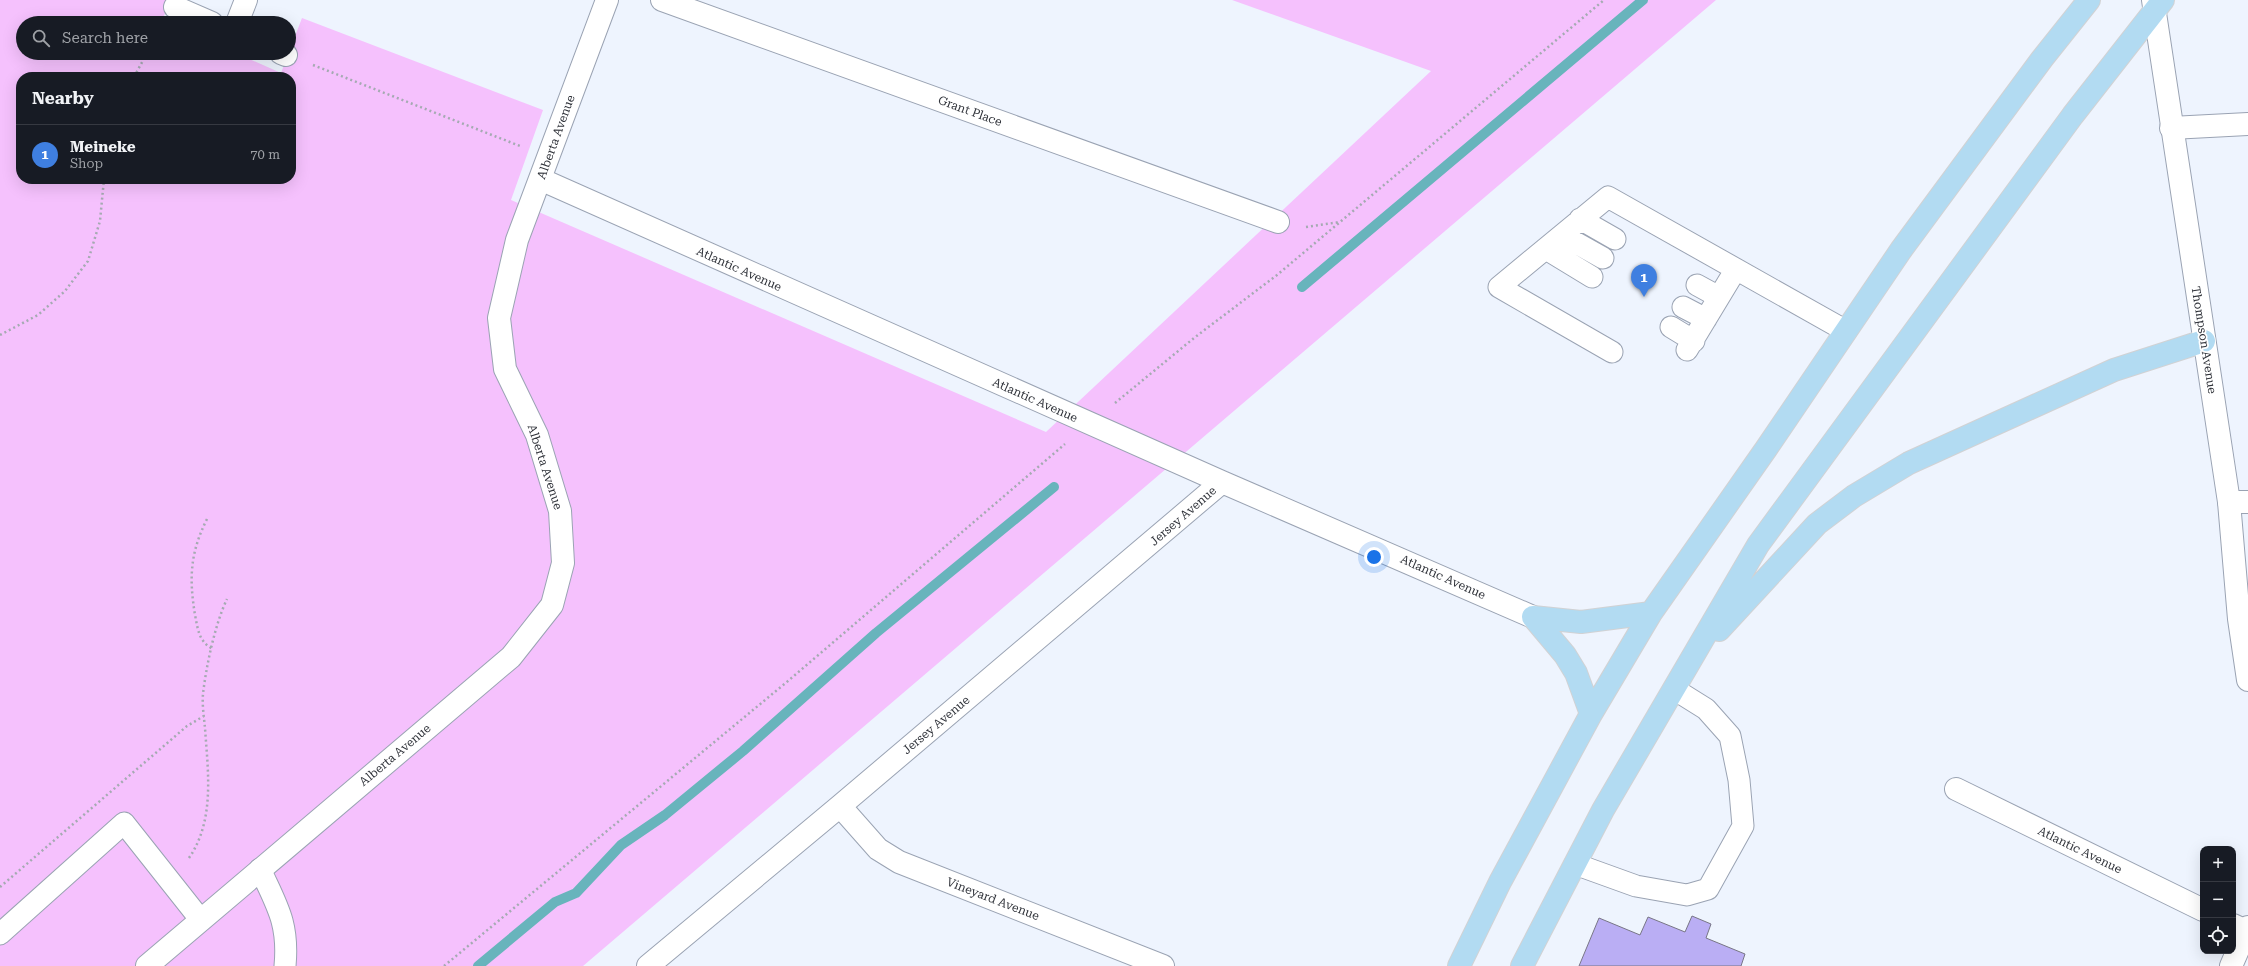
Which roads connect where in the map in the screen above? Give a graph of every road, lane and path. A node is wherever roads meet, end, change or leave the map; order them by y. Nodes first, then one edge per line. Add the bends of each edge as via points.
1 (246, 0) edge
2 (607, 0) edge
3 (662, 0) edge
4 (1604, 0) edge
5 (2088, 0) edge
6 (2157, 4) edge
7 (175, 7) dead end
8 (196, 16) edge
9 (240, 16) edge
10 (296, 59) edge
11 (143, 60) edge
12 (137, 72) edge
13 (2248, 124) edge
14 (2172, 128) junction
15 (548, 157) junction
16 (540, 179) junction
17 (104, 184) edge
18 (1580, 220) junction
19 (1278, 222) joint
20 (1341, 222) junction
21 (1562, 235) junction
22 (1615, 238) dead end
23 (1546, 249) junction
24 (1603, 258) dead end
25 (1736, 269) junction
26 (1592, 277) dead end
27 (1697, 284) dead end
28 (1720, 297) junction
29 (1683, 307) dead end
30 (1706, 319) junction
31 (1671, 327) dead end
32 (1846, 331) junction
33 (0, 335) edge
34 (2204, 341) junction
35 (1612, 352) dead end
36 (1109, 408) dead end
37 (1068, 442) dead end
38 (1222, 482) junction
39 (2238, 502) edge
40 (207, 518) dead end
41 (226, 599) dead end
42 (1651, 613) junction
43 (1533, 617) junction
44 (213, 649) junction
45 (1691, 660) junction
46 (2248, 680) edge
47 (1674, 689) junction
48 (1591, 714) junction
49 (204, 716) junction
50 (1956, 789) dead end
51 (840, 806) junction
52 (1575, 864) junction
53 (260, 869) junction
54 (172, 883) junction
55 (0, 887) edge
56 (2200, 909) edge
57 (200, 919) junction
58 (2242, 928) edge
59 (0, 934) edge
60 (147, 966) edge
61 (285, 966) edge
62 (444, 966) edge
63 (648, 966) edge
64 (1163, 966) edge
65 (1458, 966) edge
66 (1522, 966) edge
67 (2231, 966) edge

1 - 9 street
2 - 15 street, Alberta Avenue
3 - 19 street, Grant Place
4 - 20 path
5 - 32 highway via 1901,250
6 - 14 street, Thompson Avenue
6 - 45 highway via 1758,545
7 - 8 street
10 - 15 path
11 - 12 path
13 - 14 street
14 - 34 street, Thompson Avenue
15 - 16 street, Alberta Avenue
16 - 38 street, Atlantic Avenue
16 - 53 street, Alberta Avenue via 517,240 499,318 505,368 537,435 560,511 563,563 552,605 511,657
17 - 33 path via 100,221 88,260 65,291 38,315
18 - 21 lane
18 - 22 lane
18 - 25 lane via 1608,197
19 - 20 path via 1298,227
20 - 36 path
21 - 23 lane
21 - 24 lane
23 - 26 lane
23 - 35 lane via 1499,287
25 - 28 lane
25 - 32 lane
27 - 28 lane
28 - 30 lane
29 - 30 lane
30 - 31 lane via 1690,345
32 - 42 highway
34 - 39 street, Thompson Avenue
34 - 45 highway via 2114,370 1909,462 1854,496 1817,524
37 - 62 path via 788,681
38 - 43 street, Atlantic Avenue
38 - 51 street, Jersey Avenue
39 - 46 street, Thompson Avenue via 2239,619
40 - 44 path via 198,538 190,586 198,631 203,644
41 - 44 path via 220,613
42 - 43 highway via 1581,622
42 - 48 highway
43 - 48 highway via 1566,655 1576,673
44 - 49 path via 203,695
45 - 47 highway
47 - 52 highway via 1603,810
47 - 52 lane via 1706,709 1730,736 1740,780 1743,826 1708,889 1687,895 1636,886
48 - 65 highway via 1500,882
49 - 54 path via 209,783 206,820 198,845
49 - 55 path via 187,726
50 - 56 street, Atlantic Avenue
51 - 63 street, Jersey Avenue
51 - 64 street, Vineyard Avenue via 878,849 900,862
52 - 66 highway
53 - 57 street, Alberta Avenue
53 - 61 lane via 282,917 286,935
54 - 57 lane
54 - 59 lane via 124,823
57 - 60 street, Alberta Avenue
58 - 67 street

